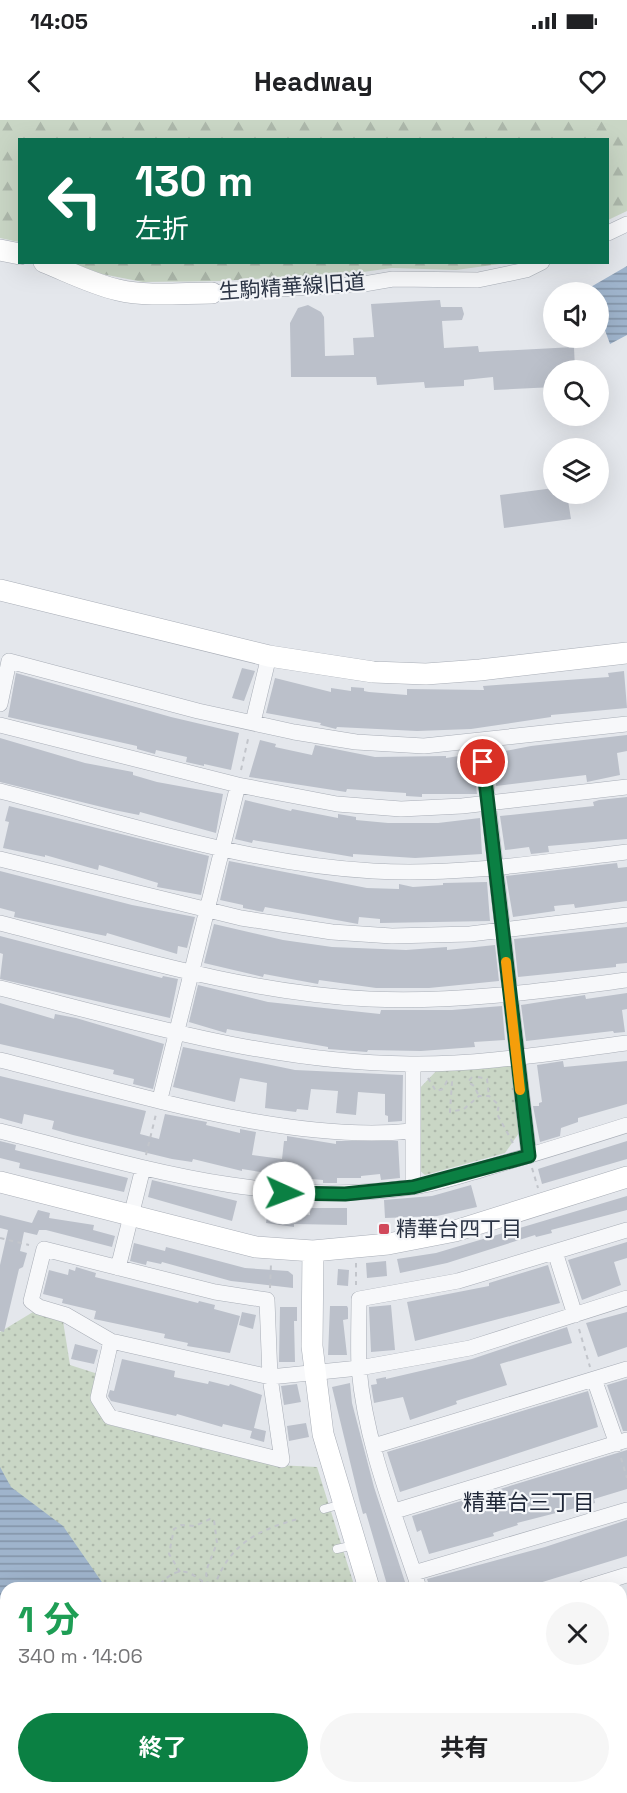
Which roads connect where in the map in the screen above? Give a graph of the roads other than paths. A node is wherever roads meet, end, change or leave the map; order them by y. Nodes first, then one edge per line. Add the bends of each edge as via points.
1 (627, 224) edge
2 (609, 233) edge
3 (0, 250) edge
4 (18, 254) edge
5 (49, 264) edge
6 (538, 264) edge
7 (212, 293) joint
8 (0, 590) edge
9 (627, 653) edge
10 (269, 656) junction
11 (0, 704) edge
12 (253, 722) junction
13 (627, 724) edge
14 (0, 726) edge
15 (481, 741) junction
16 (238, 785) junction
17 (627, 787) edge
18 (0, 791) edge
19 (488, 803) junction
20 (223, 848) junction
21 (627, 852) edge
22 (0, 859) edge
23 (496, 868) junction
24 (208, 909) junction
25 (627, 915) edge
26 (0, 923) edge
27 (502, 929) junction
28 (192, 972) junction
29 (627, 980) edge
30 (0, 988) edge
31 (510, 995) junction
32 (177, 1032) junction
33 (627, 1043) edge
34 (516, 1057) junction
35 (0, 1060) edge
36 (413, 1064) junction
37 (160, 1099) junction
38 (627, 1125) edge
39 (0, 1131) edge
40 (412, 1131) junction
41 (529, 1156) junction
42 (143, 1168) junction
43 (627, 1177) edge
44 (0, 1182) edge
45 (413, 1187) junction
46 (132, 1215) junction
47 (627, 1230) edge
48 (313, 1251) junction
49 (555, 1252) junction
50 (118, 1268) junction
51 (627, 1298) edge
52 (574, 1315) junction
53 (111, 1341) junction
54 (359, 1368) junction
55 (627, 1369) edge
56 (314, 1374) junction
57 (270, 1377) junction
58 (594, 1379) junction
59 (622, 1442) edge
60 (374, 1446) junction
61 (627, 1510) edge
62 (395, 1511) junction
63 (414, 1573) junction
64 (627, 1575) edge
65 (366, 1582) edge
66 (417, 1582) edge
67 (604, 1582) edge

1 - 2 street
3 - 4 street
5 - 7 street, 生駒精華線旧道 via 121,291
6 - 7 street, 生駒精華線旧道 via 478,280 393,279
8 - 10 street
9 - 10 street via 426,674 344,669
10 - 12 street
11 - 12 street via 9,661
12 - 15 street via 356,742 424,746
13 - 15 street
14 - 16 street
15 - 19 street
16 - 19 street via 303,799 371,807 432,808
16 - 20 street
17 - 19 street
18 - 20 street
19 - 23 street
20 - 23 street via 304,864 374,872
20 - 24 street
21 - 23 street
22 - 24 street
23 - 27 street
24 - 27 street via 292,927 362,934 434,935
24 - 28 street
25 - 27 street
26 - 28 street
27 - 31 street
28 - 31 street via 273,989 350,998 428,1000
28 - 32 street
29 - 31 street
30 - 32 street
31 - 34 street
32 - 36 street via 283,1054
32 - 37 street
33 - 34 street
34 - 36 street
34 - 41 street
35 - 37 street
36 - 40 street
37 - 40 street via 225,1115 296,1126
38 - 41 street
39 - 42 street
40 - 45 street
41 - 45 street
42 - 45 street via 239,1188 296,1194
42 - 46 street
43 - 48 street via 455,1231 388,1244
44 - 46 street
46 - 48 street via 256,1247
46 - 50 street
47 - 49 street
48 - 56 street
49 - 52 street
49 - 54 street via 458,1281 359,1299
50 - 53 street via 44,1249 31,1301 66,1315
50 - 57 street via 215,1292 267,1299
51 - 52 street
52 - 54 street via 470,1348
53 - 57 street
53 - 57 street via 98,1398 110,1417 282,1460
54 - 56 street
54 - 60 street
55 - 58 street
56 - 57 street
56 - 65 street via 334,1506 346,1546
58 - 59 street
58 - 60 street
59 - 62 street
60 - 62 street
61 - 63 street
62 - 63 street
63 - 66 street
64 - 67 street

